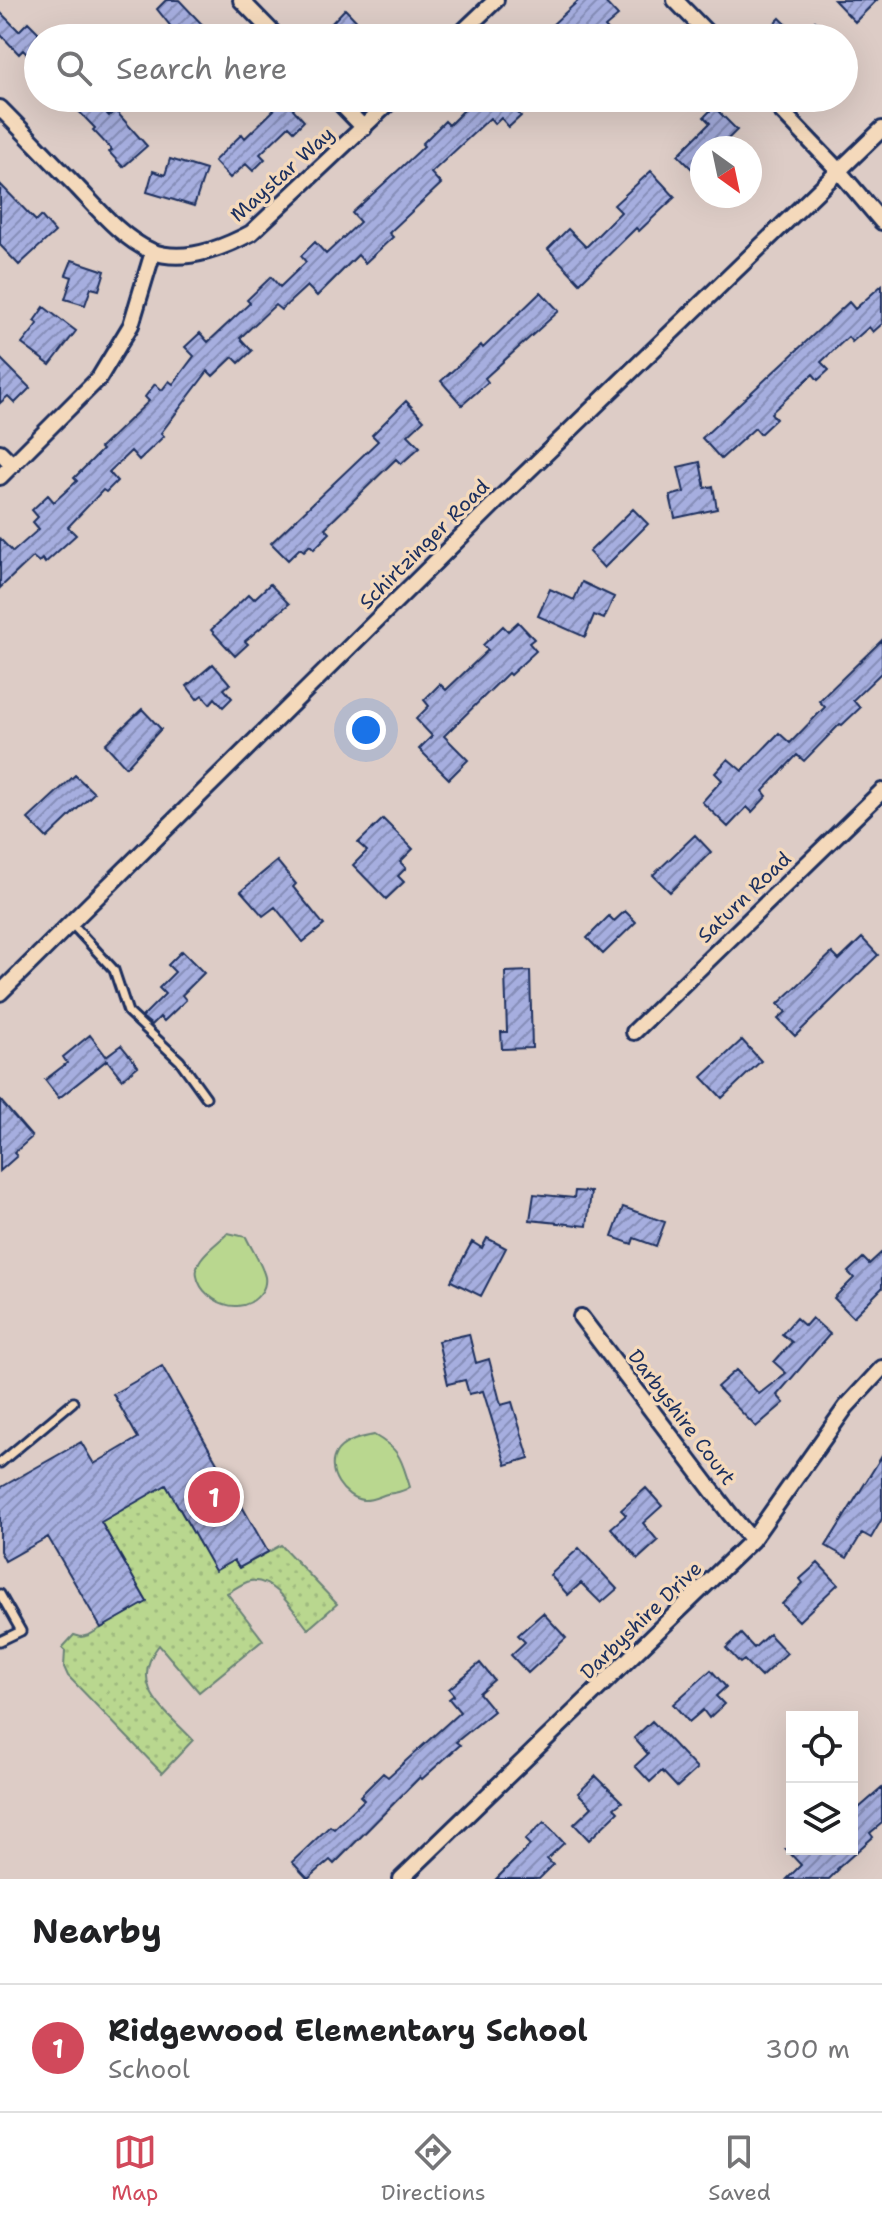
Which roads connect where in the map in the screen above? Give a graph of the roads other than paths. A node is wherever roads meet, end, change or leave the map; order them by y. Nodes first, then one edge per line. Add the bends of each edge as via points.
1 (241, 0) edge
2 (496, 0) edge
3 (675, 0) edge
4 (264, 24) edge
5 (471, 24) edge
6 (698, 24) edge
7 (0, 108) edge
8 (349, 112) edge
9 (380, 112) edge
10 (782, 112) edge
11 (364, 128) junction
12 (882, 129) edge
13 (838, 170) junction
14 (882, 222) edge
15 (153, 252) junction
16 (0, 452) edge
17 (13, 465) junction
18 (0, 477) edge
19 (882, 791) edge
20 (70, 922) junction
21 (0, 993) edge
22 (634, 1032) dead end
23 (206, 1097) dead end
24 (581, 1317) dead end
25 (882, 1368) edge
26 (73, 1402) dead end
27 (0, 1463) edge
28 (752, 1540) junction
29 (0, 1594) edge
30 (0, 1641) edge
31 (401, 1879) edge

1 - 4 street
2 - 5 street
3 - 6 street
7 - 15 street via 109,220
8 - 11 street
9 - 11 street, Maystar Way
10 - 13 street
11 - 15 street, Maystar Way via 251,233 206,252
12 - 13 street, Schirtzinger Road
13 - 14 street
13 - 20 street, Schirtzinger Road
15 - 17 street via 131,325 99,378
16 - 17 street
17 - 18 street
19 - 22 street, Saturn Road
20 - 21 street, Schirtzinger Road
20 - 23 lane via 114,970 128,1012 180,1061
24 - 28 street, Darbyshire Court
25 - 28 street, Darbyshire Drive via 846,1407
26 - 27 lane
28 - 31 street, Darbyshire Drive
29 - 30 lane via 21,1631

